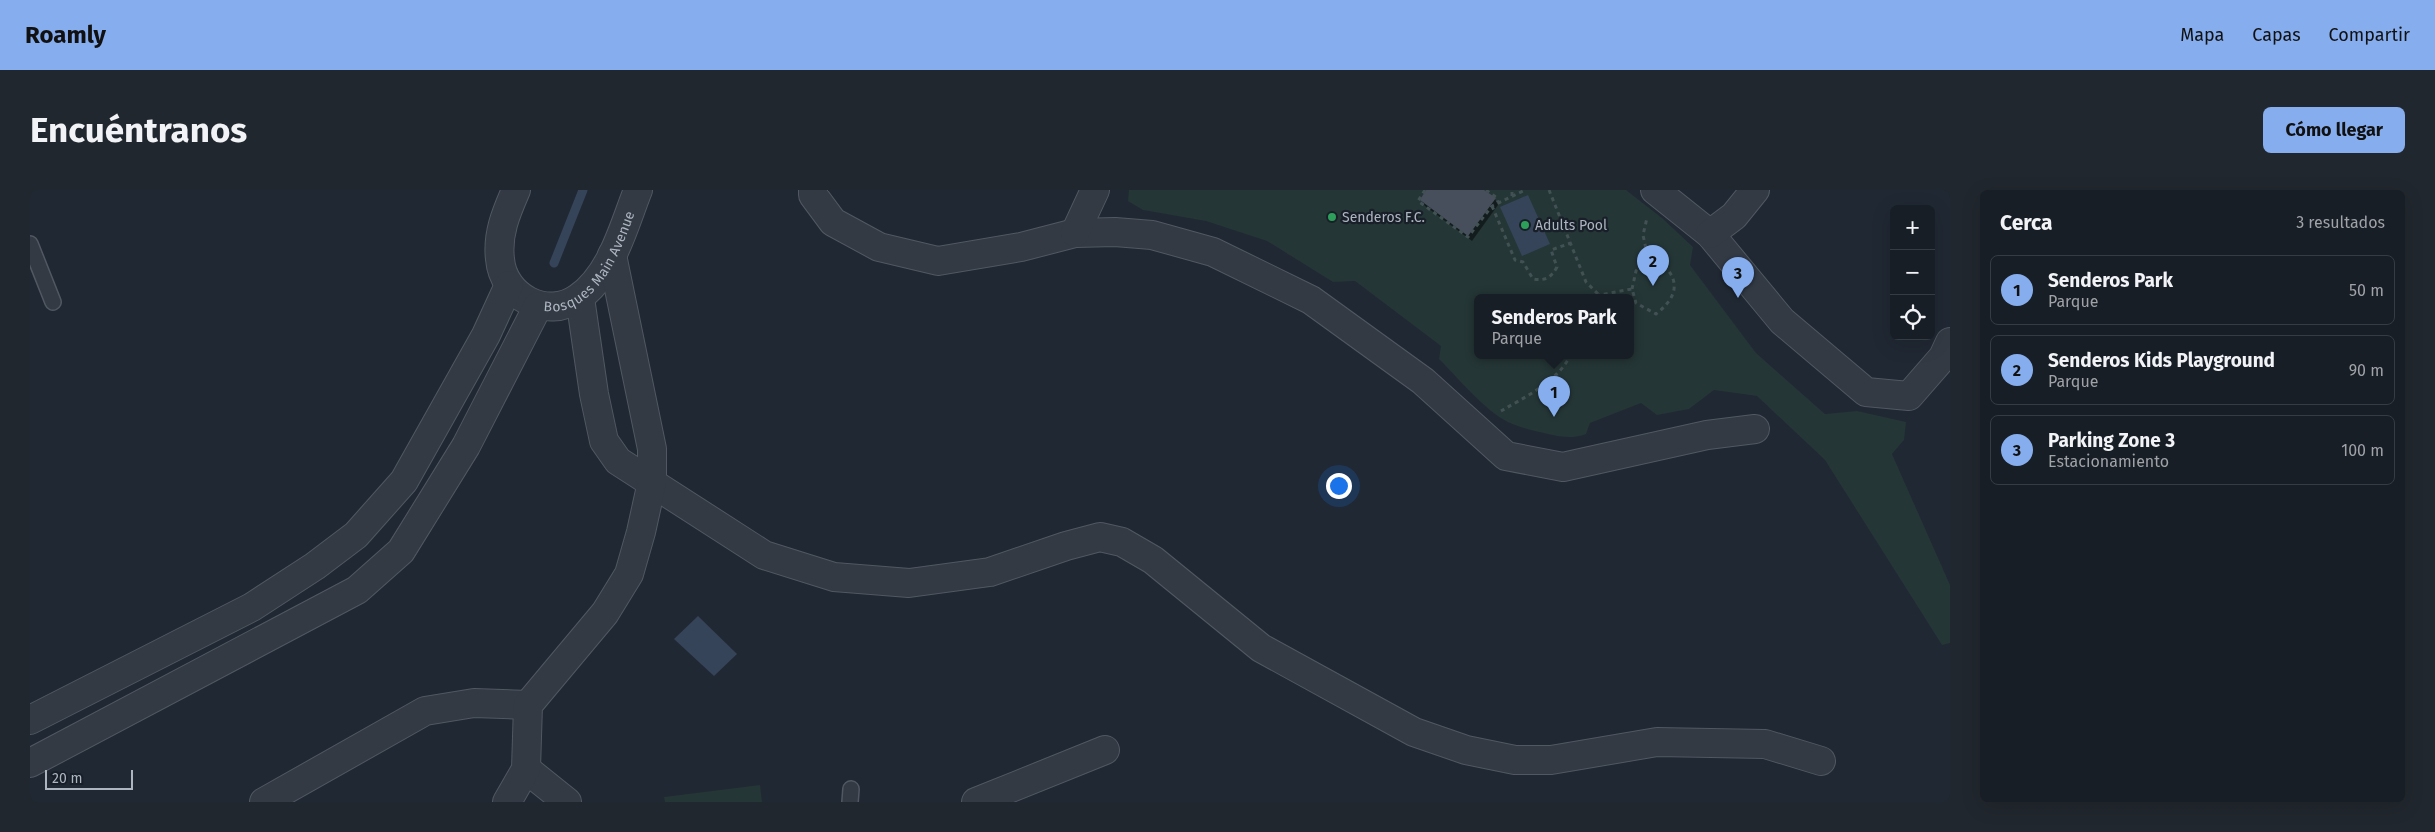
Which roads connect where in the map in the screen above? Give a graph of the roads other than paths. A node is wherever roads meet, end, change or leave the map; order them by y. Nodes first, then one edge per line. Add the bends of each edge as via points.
1 (516, 190) edge
2 (638, 190) edge
3 (813, 190) edge
4 (1095, 190) edge
5 (1755, 190) edge
6 (1653, 201) edge
7 (1076, 233) junction
8 (1710, 234) junction
9 (30, 244) edge
10 (612, 254) junction
11 (509, 285) junction
12 (580, 298) junction
13 (53, 302) dead end
14 (538, 306) junction
15 (1950, 342) edge
16 (1756, 429) dead end
17 (652, 482) junction
18 (528, 705) junction
19 (30, 720) edge
20 (1105, 750) dead end
21 (1821, 761) dead end
22 (30, 763) edge
23 (526, 769) junction
24 (264, 802) edge
25 (507, 802) edge
26 (567, 802) edge
27 (976, 802) edge

1 - 11 street via 499,235 500,261
2 - 10 street, Bosques Main Avenue
3 - 7 street via 813,195 833,222 879,247 938,261 1022,247
4 - 7 street
5 - 8 street via 1734,216
6 - 8 street
7 - 16 street via 1152,235 1213,252 1311,300 1423,381 1506,456 1563,467 1707,435
8 - 15 street via 1782,321 1866,392 1909,396 1943,357
9 - 13 lane
10 - 12 street, Bosques Main Avenue
10 - 17 street via 652,449
11 - 14 street, Bosques Main Avenue
11 - 19 street via 486,335 404,481 356,535 252,607
12 - 14 street, Bosques Main Avenue via 553,308
12 - 17 street via 604,441 618,461
14 - 22 street via 466,446 402,551 357,590
17 - 18 street via 629,574 606,613
17 - 21 street via 764,555 834,577 909,583 990,572 1100,537 1122,542 1153,560 1261,648 1414,732 1466,750 1515,760 1551,760 1657,742 1765,744
18 - 23 street
18 - 24 street via 474,703 425,711
20 - 27 street
23 - 25 street
23 - 26 street

